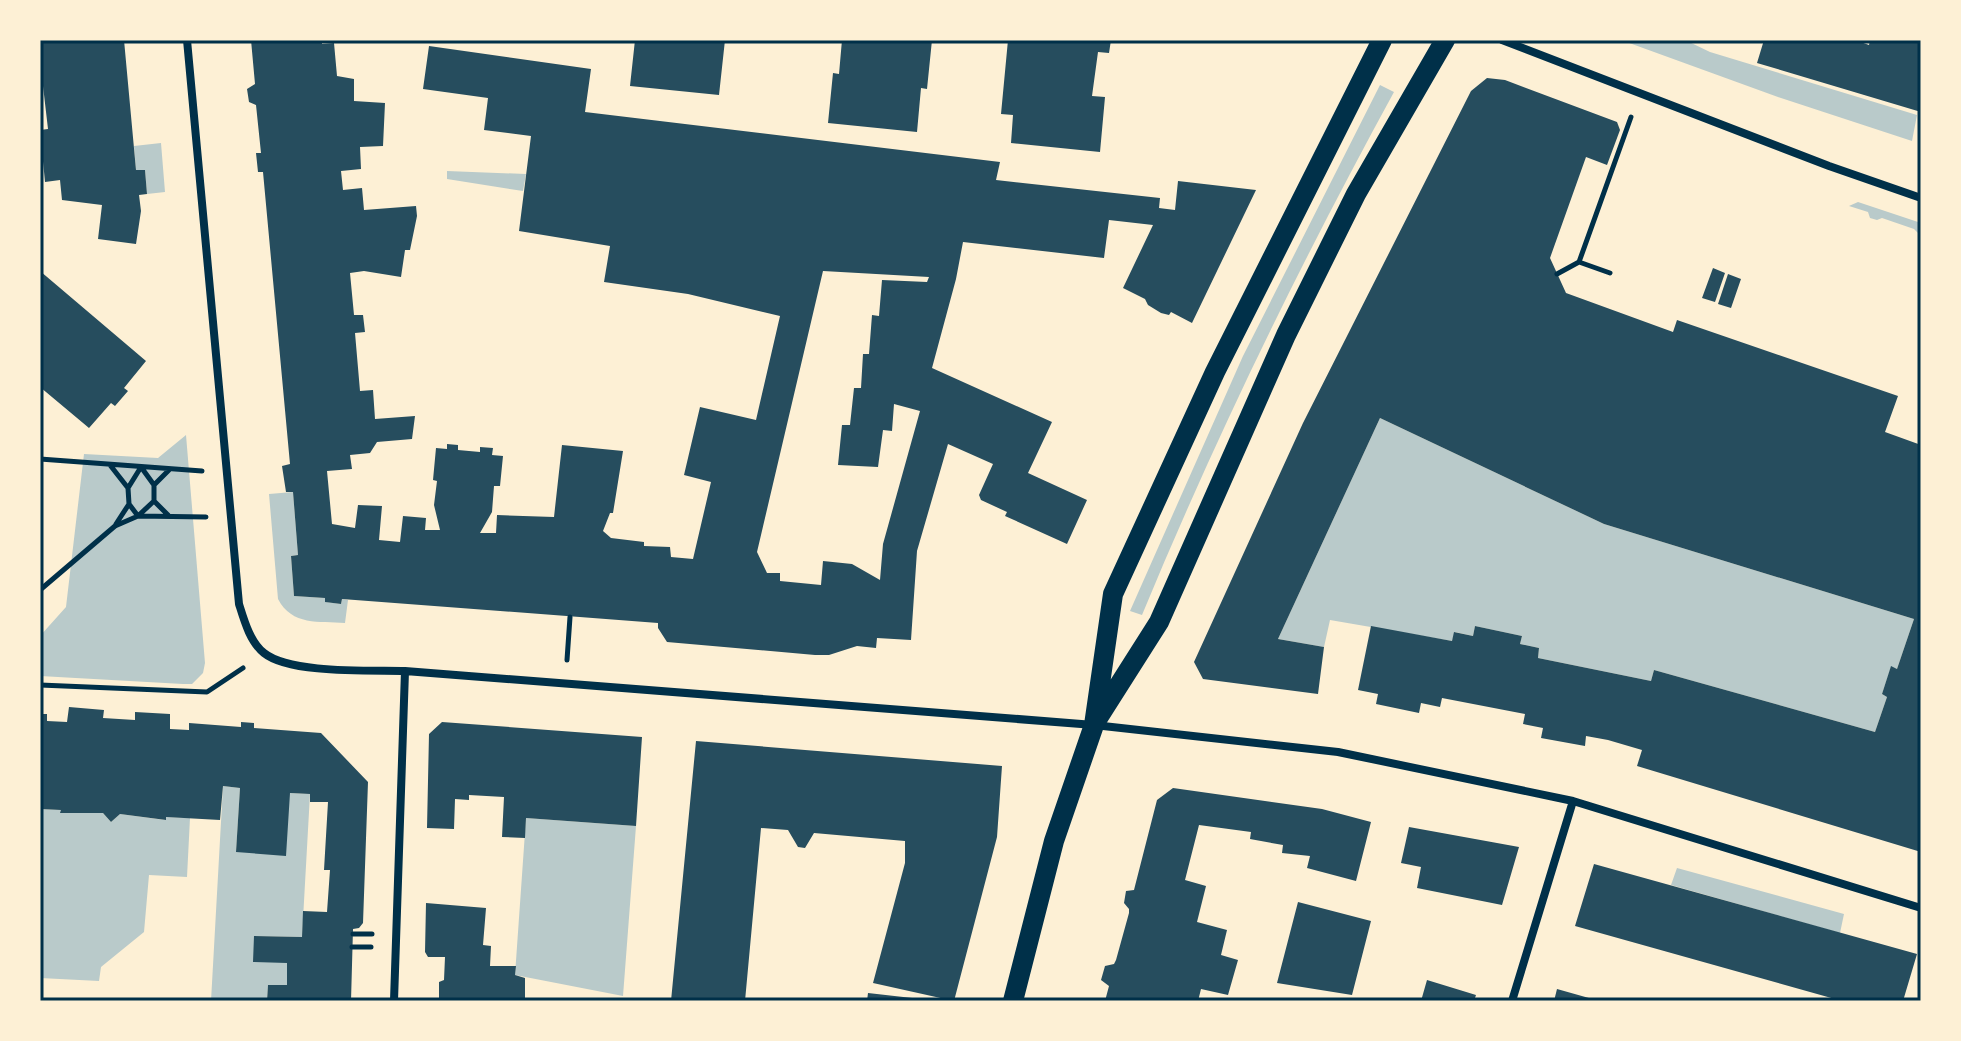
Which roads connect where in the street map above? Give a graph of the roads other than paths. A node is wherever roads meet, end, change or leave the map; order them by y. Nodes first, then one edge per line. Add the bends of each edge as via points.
1 (187, 40) edge
2 (1382, 40) edge
3 (1445, 40) edge
4 (1502, 40) edge
5 (1921, 198) edge
6 (405, 671) junction
7 (1094, 725) junction
8 (1573, 801) junction
9 (1921, 908) edge
10 (394, 1001) edge
11 (1013, 1001) edge
12 (1512, 1001) edge

1 - 6 street via 239,604 247,628 264,653 292,666
2 - 7 main road via 1215,372 1113,594
3 - 7 main road via 1356,194 1286,335 1159,622
4 - 5 street
6 - 7 street
6 - 10 street
7 - 8 street via 1338,752
7 - 11 main road via 1054,841
8 - 9 street
8 - 12 street

